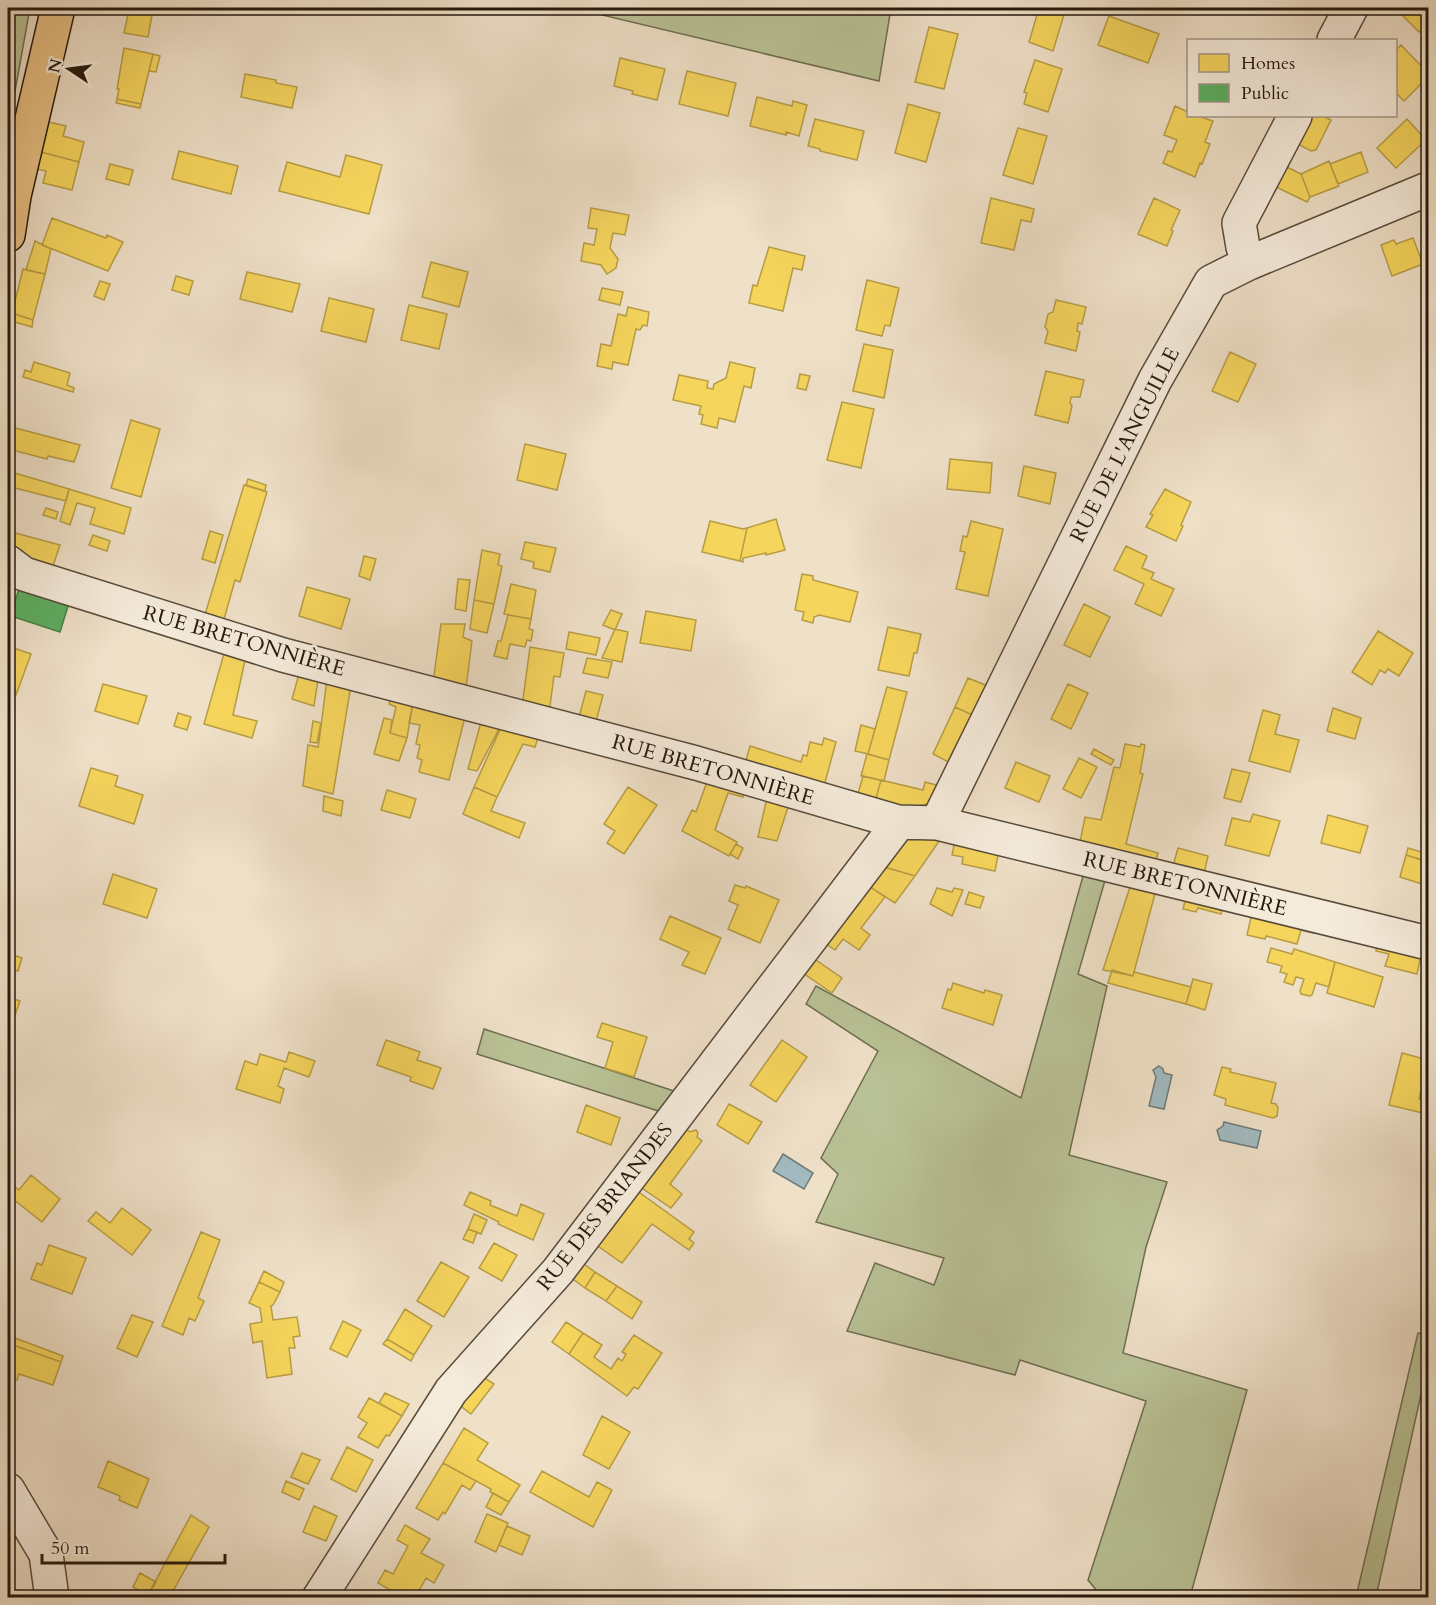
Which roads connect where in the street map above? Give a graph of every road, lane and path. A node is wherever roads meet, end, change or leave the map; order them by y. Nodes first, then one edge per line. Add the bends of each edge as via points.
1 (58, 8) edge
2 (1351, 8) edge
3 (1335, 39) edge
4 (1294, 117) edge
5 (1428, 189) edge
6 (8, 235) edge
7 (1249, 263) junction
8 (16, 568) edge
9 (898, 822) junction
10 (938, 823) junction
11 (1428, 943) edge
12 (8, 1490) edge
13 (52, 1598) edge
14 (319, 1598) edge

1 - 6 main road
2 - 3 street
4 - 7 street via 1239,223
5 - 7 street, RUE DE L'ANGUILLE
7 - 10 street, RUE DE L'ANGUILLE via 1210,282 1155,380
8 - 9 street, RUE BRETONNIÈRE via 283,655 696,764
9 - 10 street, RUE BRETONNIÈRE
9 - 14 street, RUE DES BRIANDES via 558,1271 451,1391
10 - 11 street, RUE BRETONNIÈRE
12 - 13 street via 46,1554

